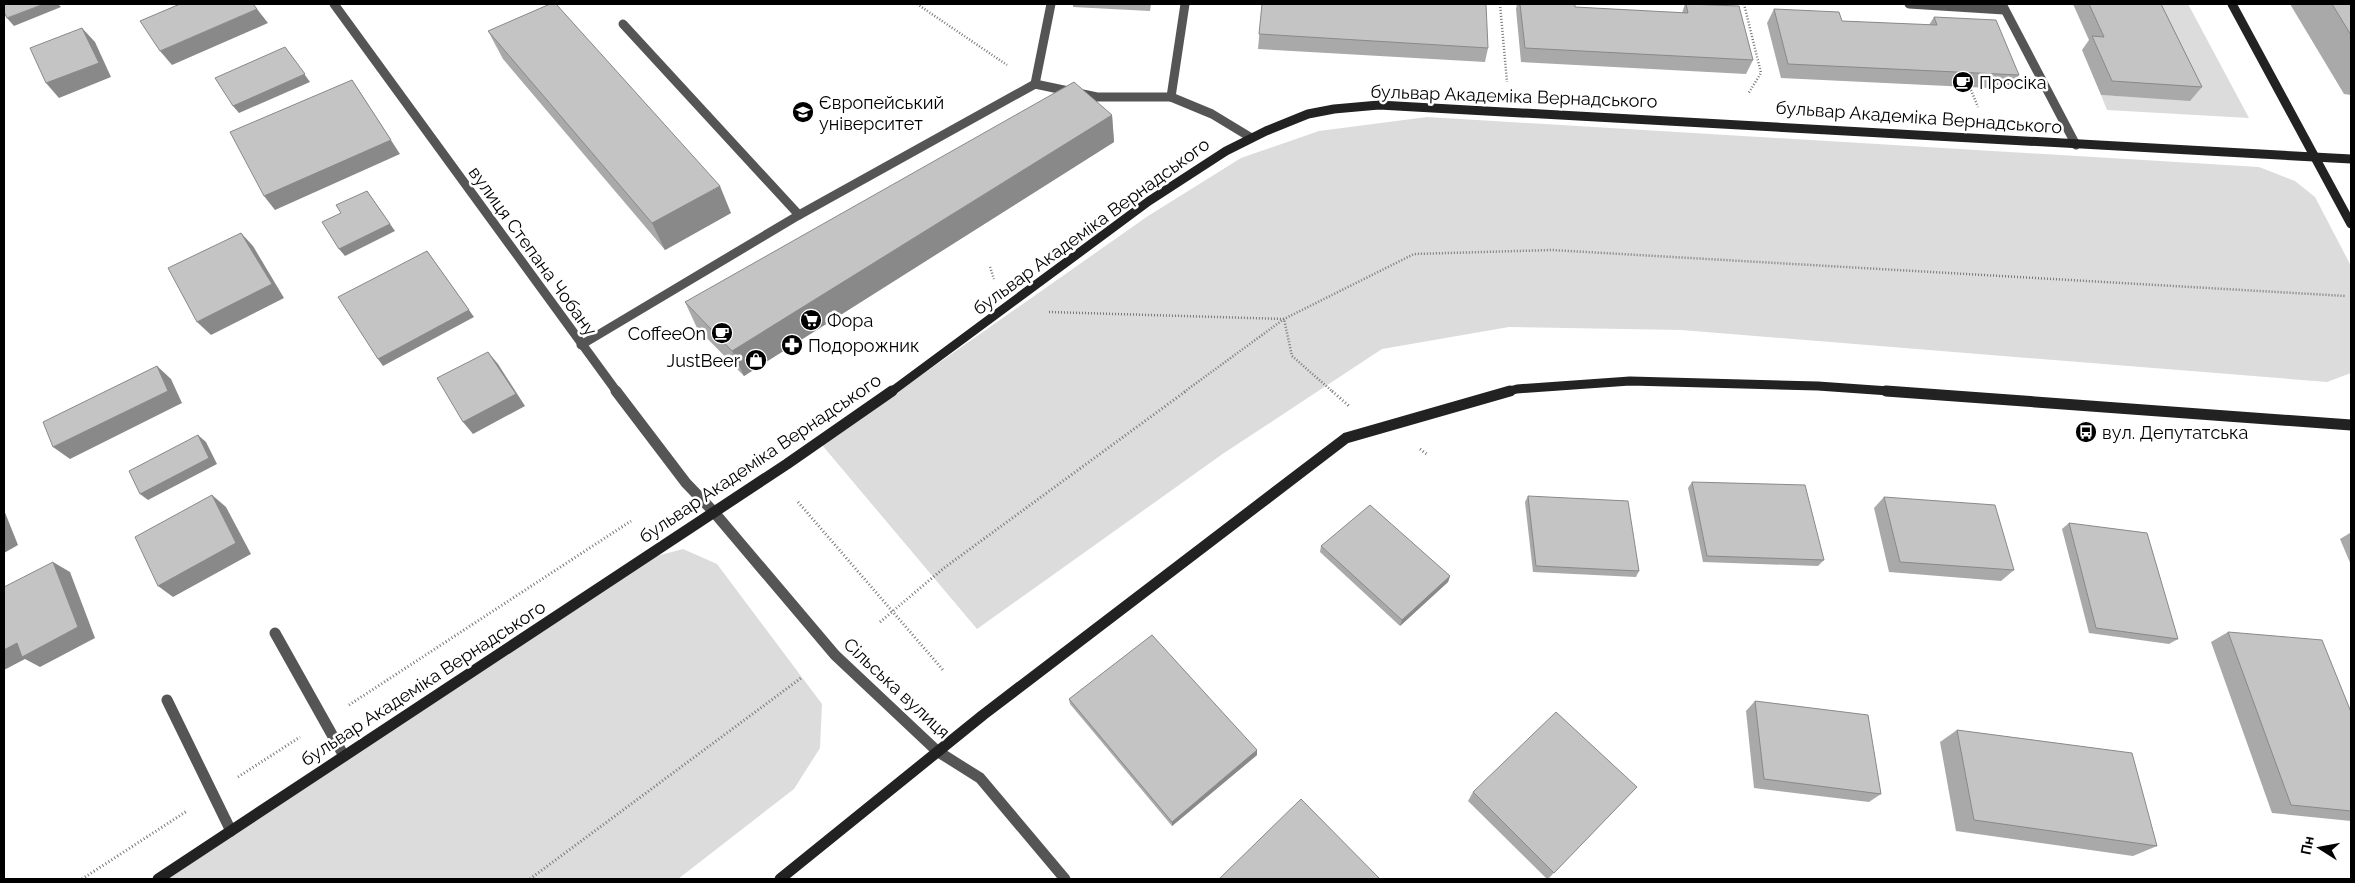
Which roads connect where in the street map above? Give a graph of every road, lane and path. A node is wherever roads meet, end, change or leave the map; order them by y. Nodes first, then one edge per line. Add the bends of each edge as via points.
1 (334, 4) edge
2 (917, 4) edge
3 (1051, 4) edge
4 (1185, 4) edge
5 (1500, 4) edge
6 (1744, 4) edge
7 (1909, 4) edge
8 (2232, 4) edge
9 (2003, 7) edge
10 (623, 24) dead end
11 (1507, 82) dead end
12 (1035, 84) junction
13 (1972, 90) edge
14 (1748, 94) dead end
15 (1171, 97) junction
16 (1978, 107) dead end
17 (1250, 137) junction
18 (2076, 145) junction
19 (2317, 158) junction
20 (2351, 159) edge
21 (799, 215) junction
22 (2351, 224) edge
23 (990, 268) dead end
24 (2346, 296) dead end
25 (1003, 311) junction
26 (1284, 319) junction
27 (581, 345) junction
28 (2351, 425) edge
29 (1386, 426) junction
30 (1428, 455) dead end
31 (798, 502) dead end
32 (714, 511) junction
33 (631, 521) dead end
34 (893, 612) junction
35 (880, 622) dead end
36 (275, 633) dead end
37 (944, 670) dead end
38 (802, 678) dead end
39 (167, 700) dead end
40 (325, 721) junction
41 (936, 751) junction
42 (344, 756) junction
43 (211, 795) junction
44 (231, 831) junction
45 (82, 879) edge
46 (158, 879) edge
47 (530, 879) edge
48 (780, 879) edge
49 (1065, 879) edge

1 - 27 street, вулиця Степана Чобану
2 - 12 path
3 - 12 street
4 - 15 street
5 - 11 path
6 - 14 path via 1761,73
7 - 9 street
8 - 19 main road
9 - 18 street
10 - 21 street
12 - 15 street via 1098,97
12 - 21 street
13 - 16 path
15 - 17 street via 1212,114
17 - 18 main road, бульвар Академіка Вернадського via 1310,113 1379,105
17 - 25 main road, бульвар Академіка Вернадського via 1196,167
18 - 19 main road, бульвар Академіка Вернадського
19 - 20 main road, бульвар Академіка Вернадського
19 - 22 main road
21 - 27 street
23 - 25 path
24 - 26 path via 1562,251 1470,252 1414,254
25 - 26 path
25 - 32 main road, бульвар Академіка Вернадського via 774,474
26 - 29 path via 1292,356 1345,404
26 - 34 path via 944,568
27 - 32 street, вулиця Степана Чобану via 686,482
28 - 29 main road via 1818,386 1630,382 1517,389
29 - 30 path
29 - 41 main road via 1346,438
31 - 34 path
32 - 41 street, Сільська вулиця via 835,655
32 - 42 main road, бульвар Академіка Вернадського
33 - 40 path
34 - 35 path
34 - 37 path
36 - 40 street
38 - 47 path
39 - 43 street
40 - 42 street
40 - 43 path
41 - 48 main road
41 - 49 street, Сільська вулиця via 980,778
42 - 44 main road, бульвар Академіка Вернадського
43 - 44 street
43 - 45 path
44 - 46 main road, бульвар Академіка Вернадського

